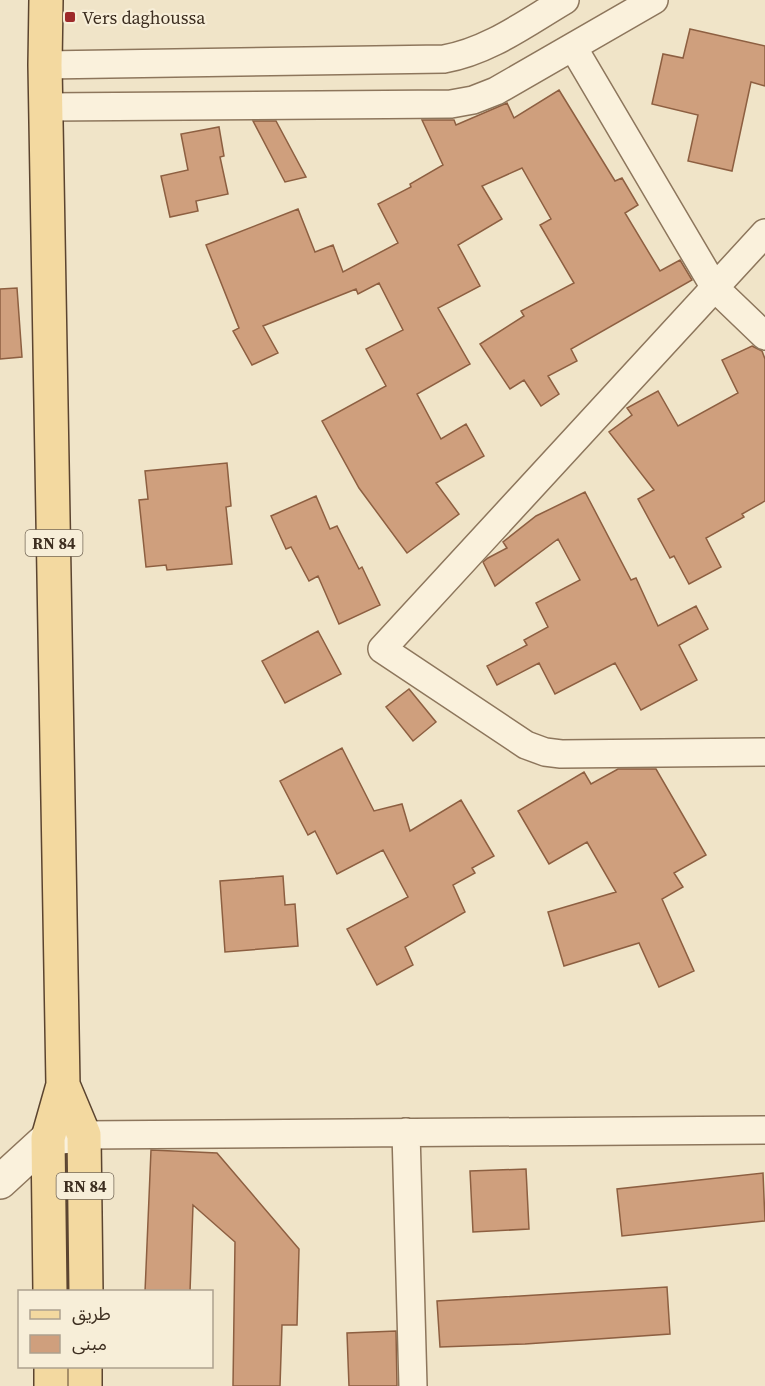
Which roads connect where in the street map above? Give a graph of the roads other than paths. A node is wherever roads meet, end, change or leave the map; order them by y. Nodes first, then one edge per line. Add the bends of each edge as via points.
1 (46, 0) edge
2 (565, 0) edge
3 (654, 0) edge
4 (573, 46) junction
5 (45, 65) junction
6 (46, 107) junction
7 (765, 233) edge
8 (716, 288) junction
9 (765, 336) edge
10 (765, 752) edge
11 (63, 1085) junction
12 (765, 1130) edge
13 (406, 1132) junction
14 (84, 1136) junction
15 (48, 1138) junction
16 (0, 1182) edge
17 (50, 1290) edge
18 (86, 1290) edge
19 (51, 1368) edge
20 (85, 1368) edge
21 (51, 1386) edge
22 (85, 1386) edge
23 (413, 1386) edge

1 - 5 main road, RN 84
2 - 5 street via 482,48 444,59
3 - 4 street
4 - 6 street via 496,91 451,104
4 - 8 street
5 - 6 main road, RN 84
6 - 11 main road, RN 84
7 - 8 street
8 - 9 street
8 - 10 street via 382,649 526,745 545,752
11 - 14 main road, RN 84
11 - 15 main road, RN 84
12 - 13 street
13 - 14 street
13 - 23 street
14 - 15 street
14 - 18 main road, RN 84
15 - 16 street
15 - 17 main road, RN 84
19 - 21 main road
20 - 22 main road

